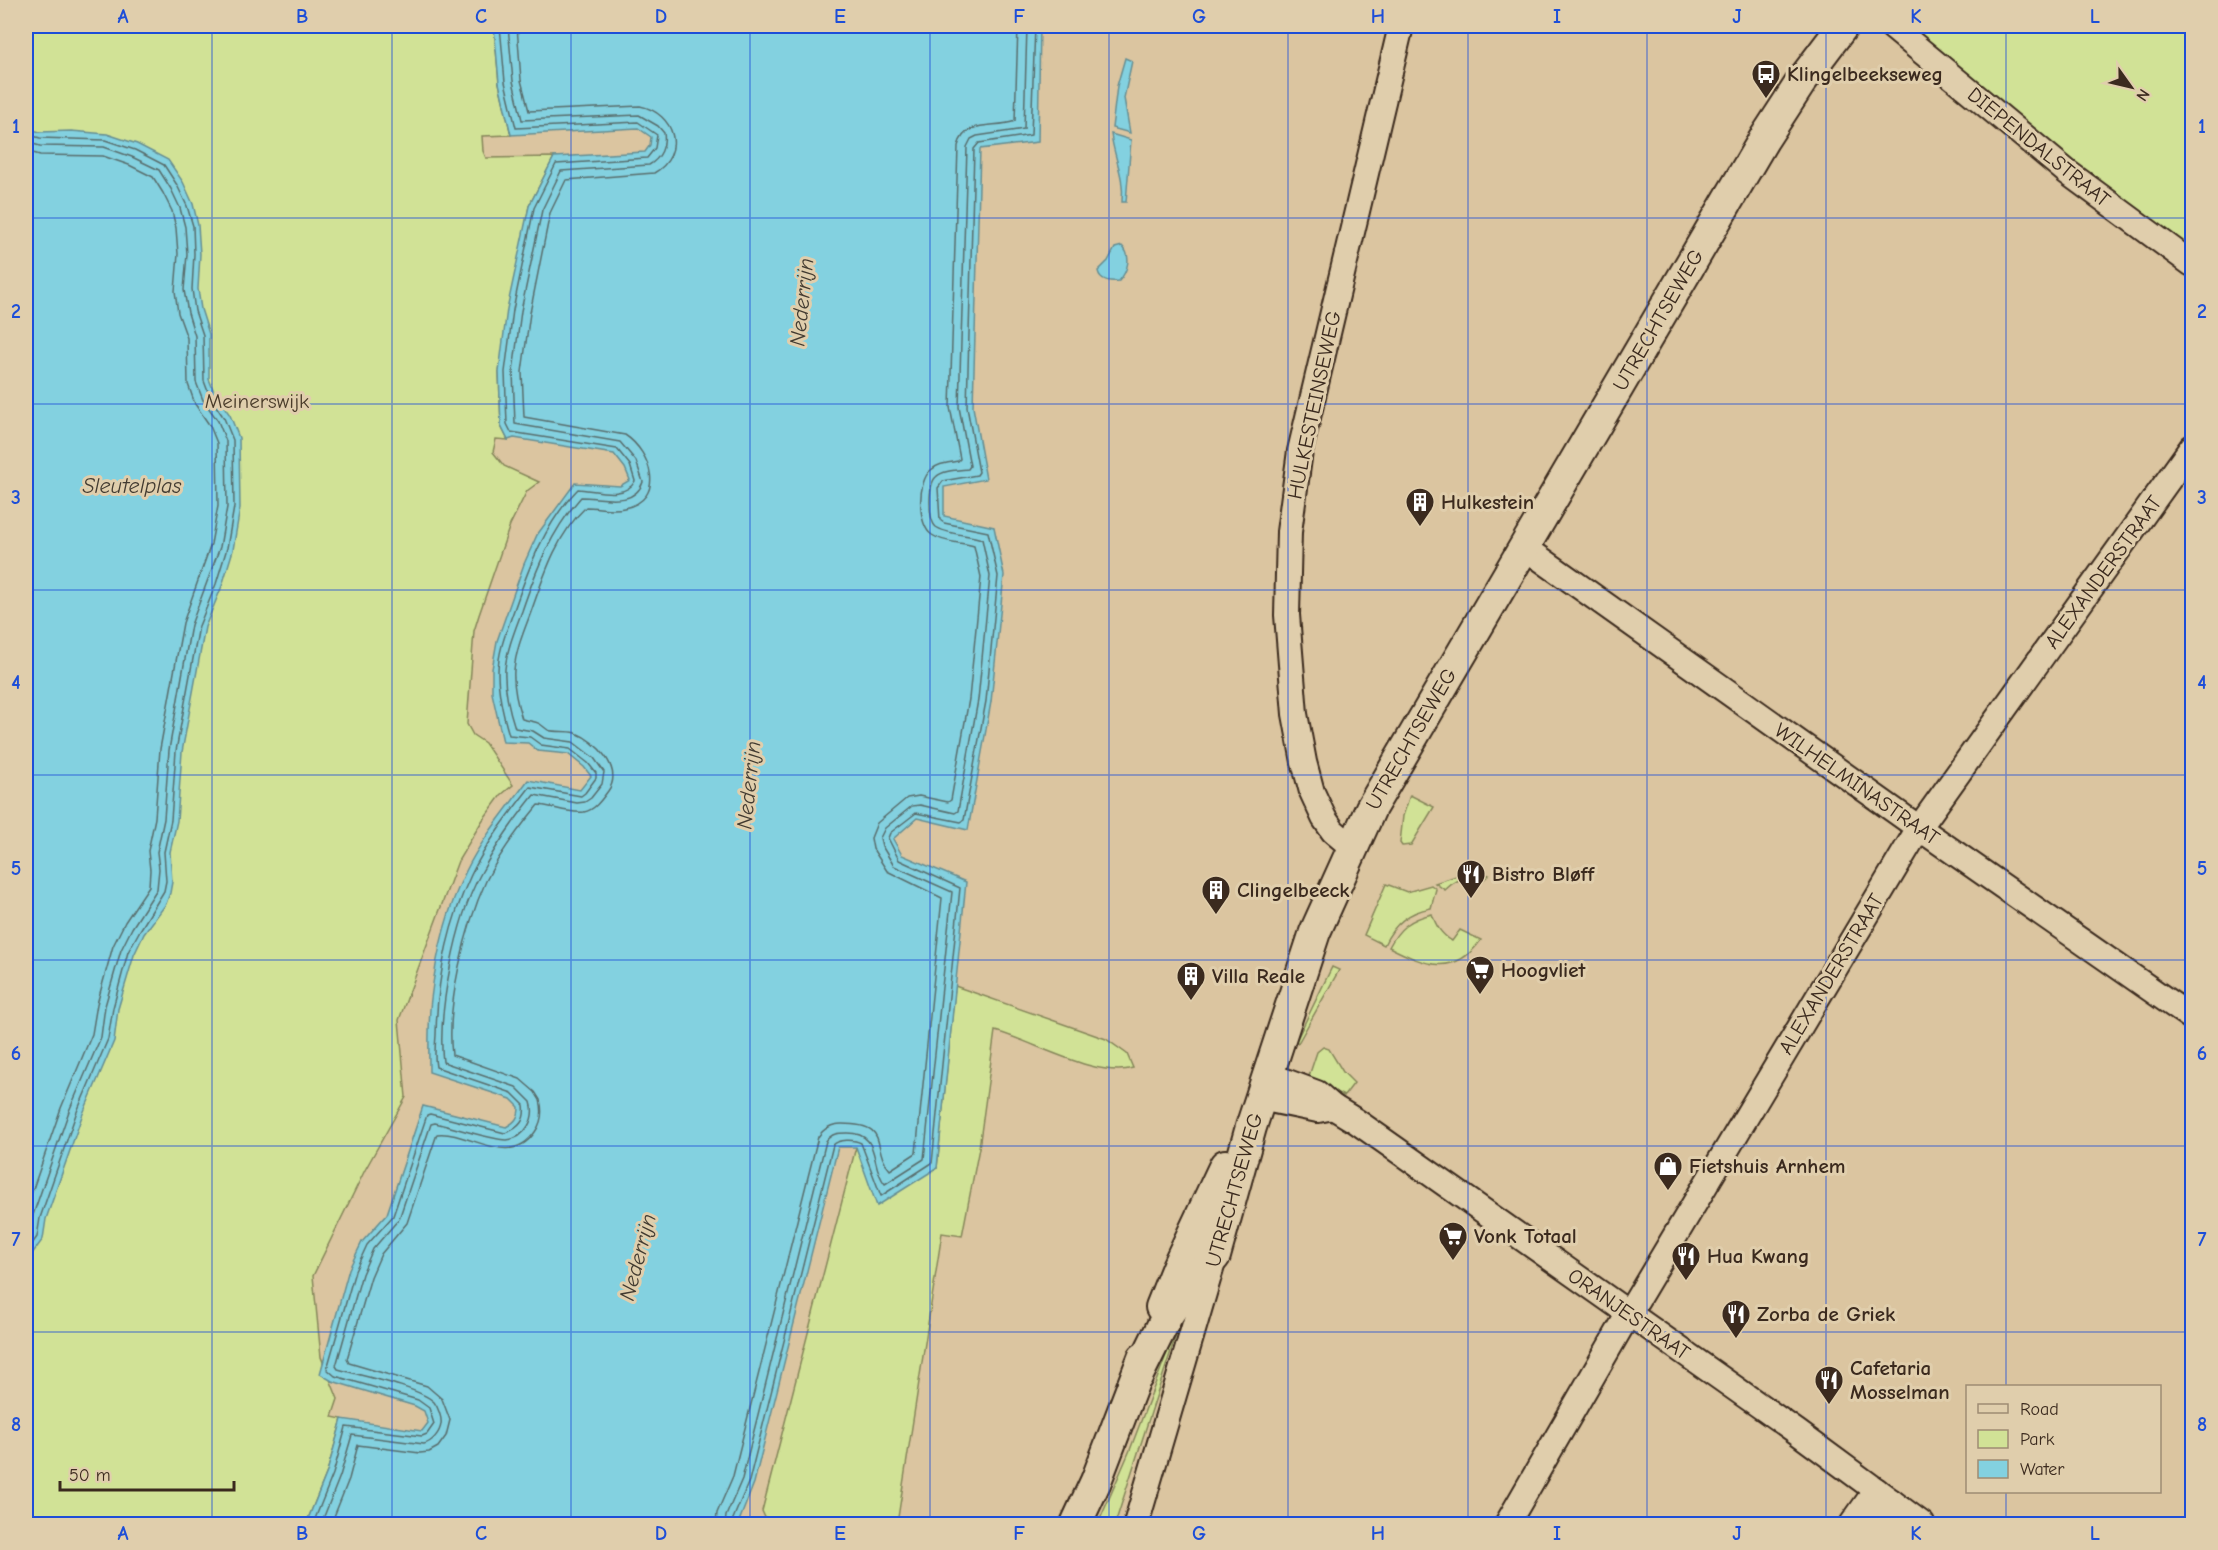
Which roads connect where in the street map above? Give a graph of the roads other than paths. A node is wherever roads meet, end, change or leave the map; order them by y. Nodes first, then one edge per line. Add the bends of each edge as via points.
1 (1401, 26) edge
2 (1844, 26) edge
3 (1890, 26) edge
4 (2193, 264) edge
5 (2193, 447) edge
6 (1524, 547) junction
7 (1919, 828) junction
8 (1352, 847) junction
9 (2193, 1017) edge
10 (1262, 1094) junction
11 (1215, 1256) junction
12 (1629, 1314) junction
13 (1137, 1377) junction
14 (1883, 1496) junction
15 (1076, 1524) edge
16 (1136, 1524) edge
17 (1507, 1524) edge
18 (1852, 1524) edge
19 (1875, 1524) edge
20 (1922, 1524) edge

1 - 8 street, HULKESTEINSEWEG via 1300,451 1289,532 1287,615 1295,714 1304,762 1324,818
2 - 6 main road, UTRECHTSEWEG via 1803,78 1764,139
3 - 4 street, DIEPENDALSTRAAT via 2067,172
5 - 7 street, ALEXANDERSTRAAT
6 - 7 street, WILHELMINASTRAAT
6 - 8 main road, UTRECHTSEWEG
7 - 9 street, WILHELMINASTRAAT
7 - 12 street, ALEXANDERSTRAAT
8 - 10 main road, UTRECHTSEWEG via 1315,932
10 - 11 main road, UTRECHTSEWEG
10 - 12 street, ORANJESTRAAT via 1317,1093
10 - 13 main road via 1177,1267
11 - 13 main road via 1167,1316
11 - 16 street, UTRECHTSEWEG
12 - 14 street, ORANJESTRAAT
12 - 17 street, ALEXANDERSTRAAT
13 - 15 main road
14 - 18 street
14 - 19 street
14 - 20 street, ORANJESTRAAT

